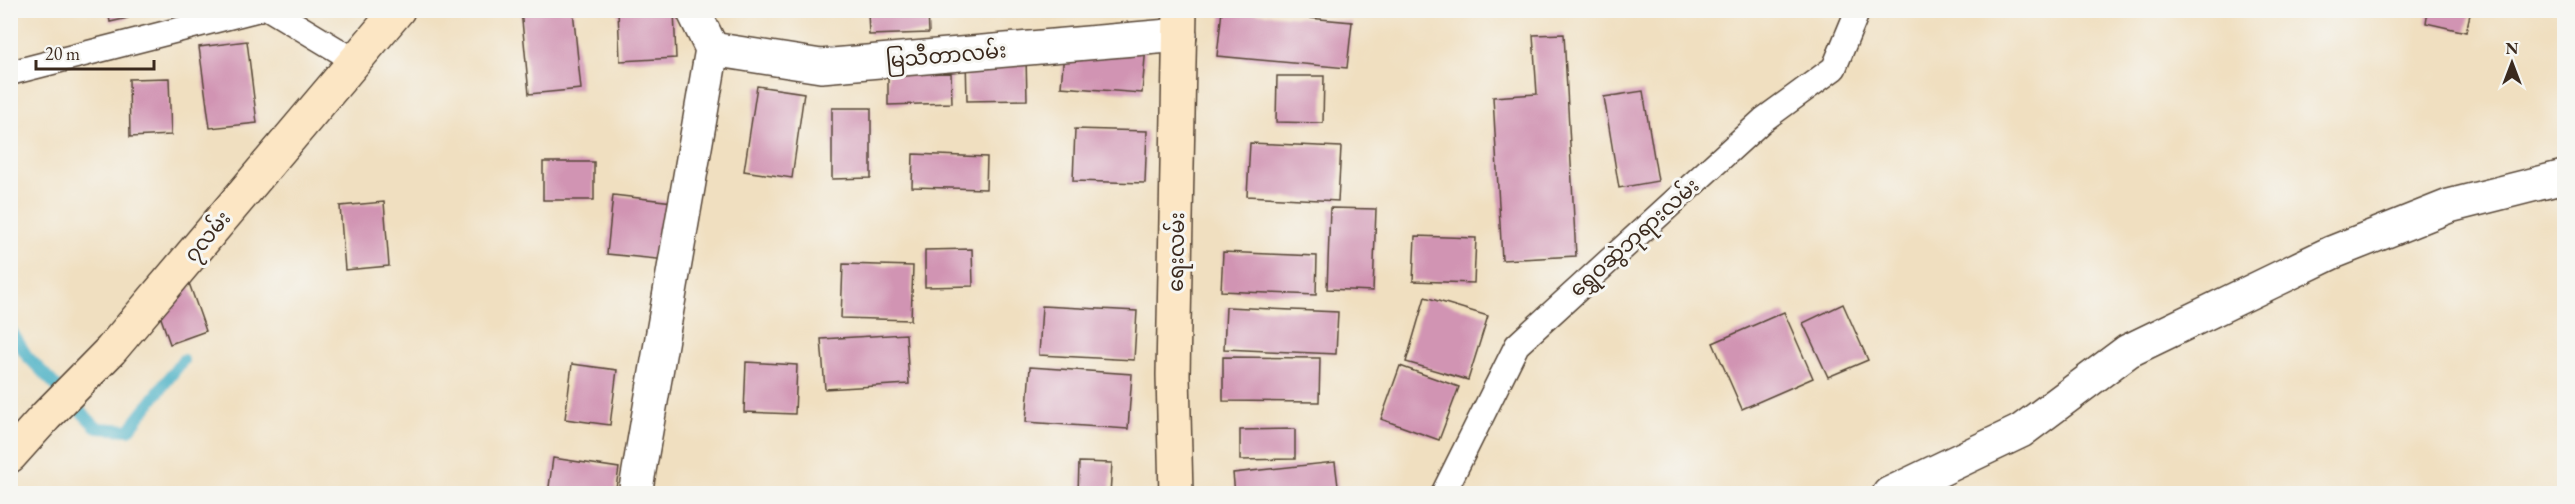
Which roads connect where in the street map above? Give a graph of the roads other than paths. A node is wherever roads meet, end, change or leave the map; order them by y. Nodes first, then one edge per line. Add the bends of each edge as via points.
1 (256, 10) edge
2 (271, 10) edge
3 (398, 10) edge
4 (693, 10) edge
5 (1858, 10) edge
6 (1180, 23) edge
7 (712, 49) junction
8 (354, 60) junction
9 (10, 73) edge
10 (2565, 177) edge
11 (10, 456) edge
12 (635, 494) edge
13 (1176, 494) edge
14 (1443, 494) edge
15 (1889, 494) edge

1 - 9 lane
2 - 8 lane
3 - 8 street, ၇လမ်း
4 - 7 street
5 - 14 lane, ရွှေဝဆွဲဘုရားလမ်း via 1834,68 1763,120 1517,345
6 - 7 street, မြသီတာလမ်း via 821,66
6 - 13 street, ရေးလမ်း via 1173,375
7 - 12 street
8 - 11 street, ၇လမ်း via 111,351
10 - 15 street via 2449,206 2331,253 2128,351 2020,431

